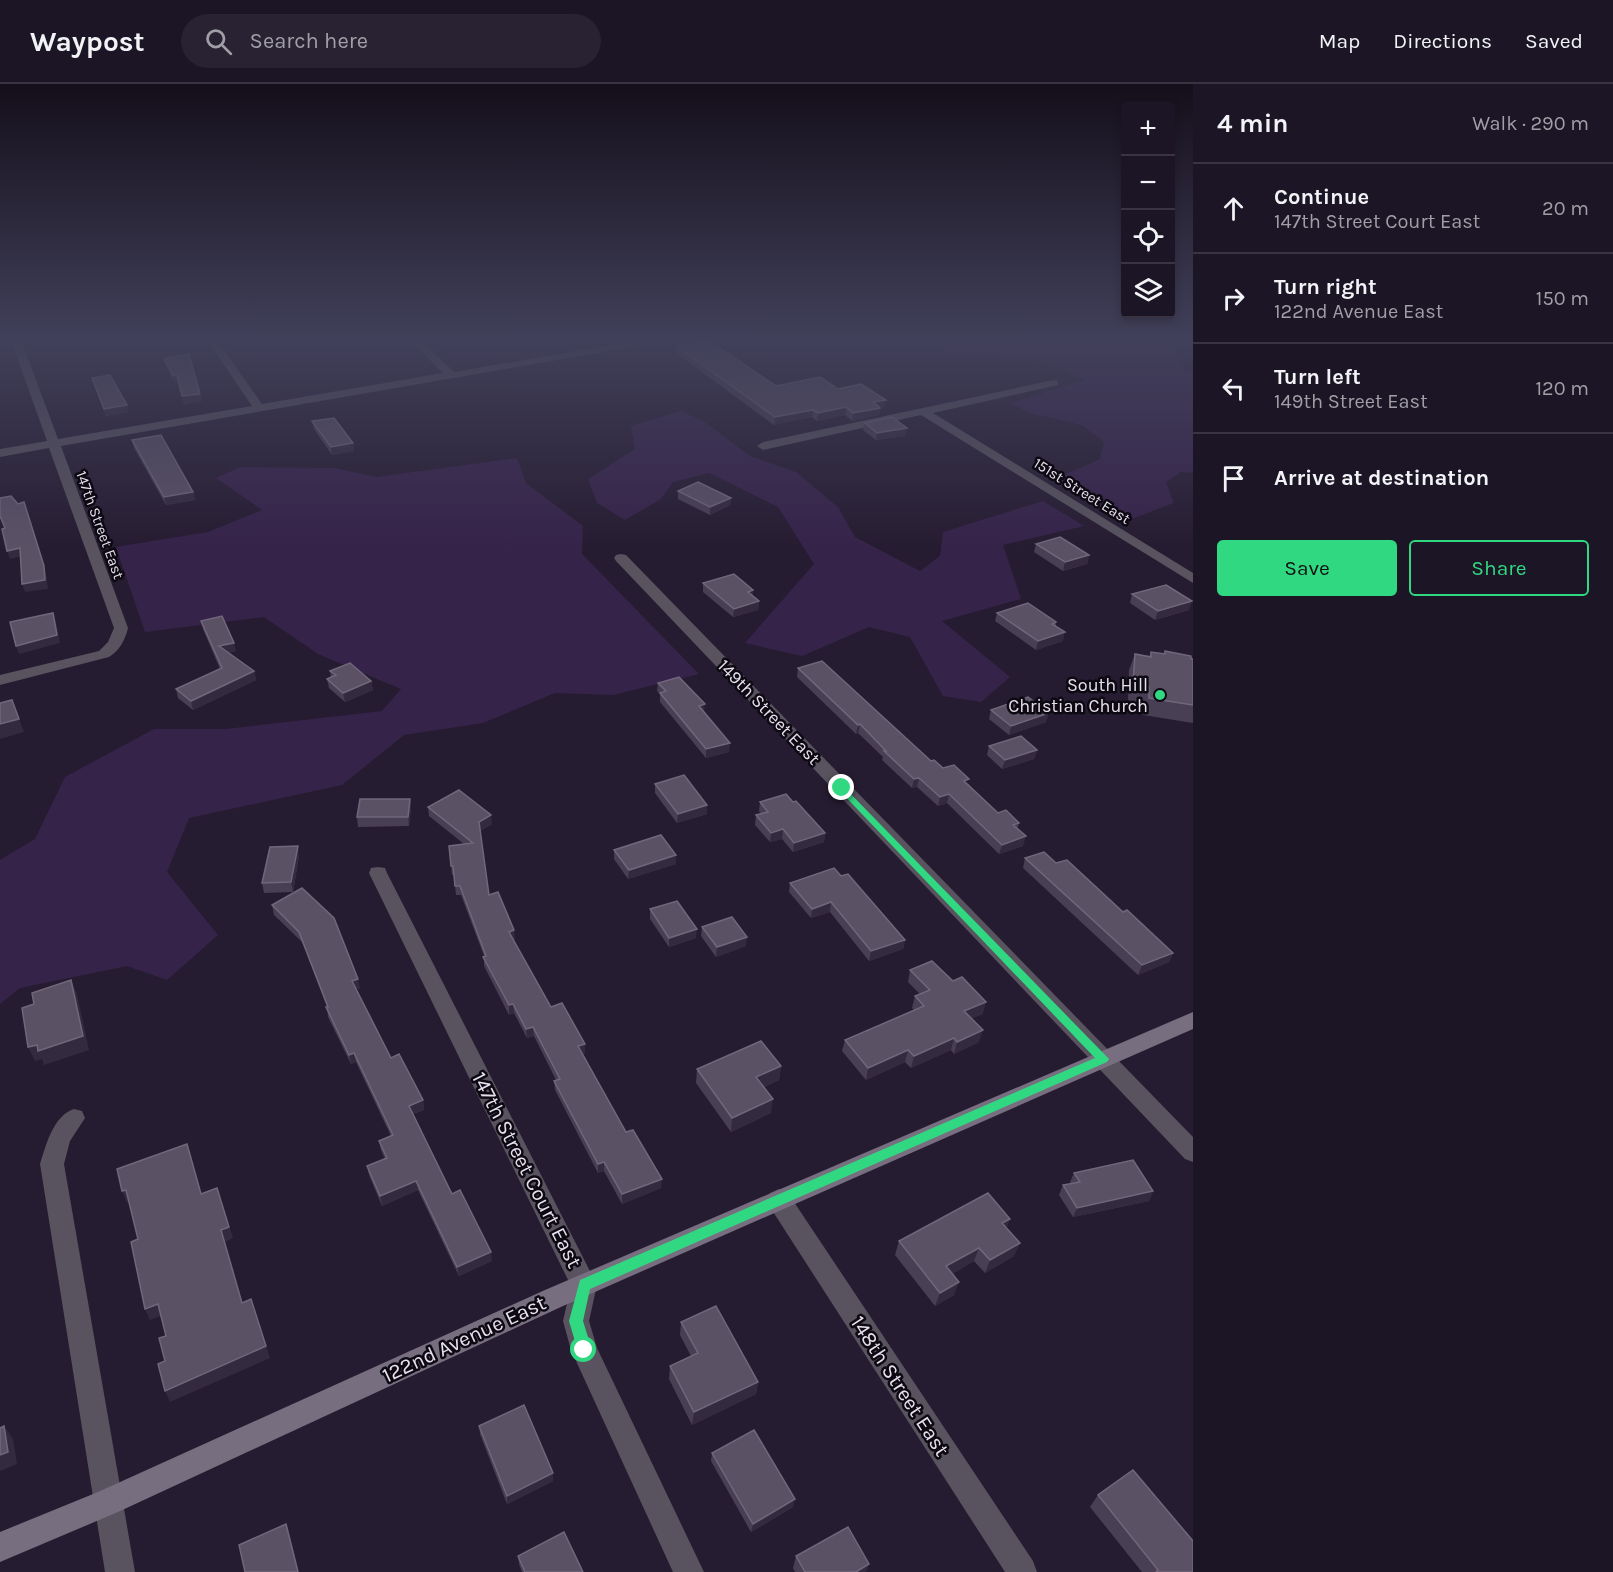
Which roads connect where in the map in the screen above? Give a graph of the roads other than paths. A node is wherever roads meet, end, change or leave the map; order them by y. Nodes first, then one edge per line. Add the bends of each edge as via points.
1 (40, 409) edge
2 (251, 409) edge
3 (929, 409) edge
4 (922, 411) junction
5 (53, 444) junction
6 (764, 446) dead end
7 (0, 453) edge
8 (621, 558) dead end
9 (1193, 579) edge
10 (0, 680) edge
11 (378, 873) dead end
12 (1193, 1020) edge
13 (1103, 1059) junction
14 (74, 1118) dead end
15 (1193, 1152) edge
16 (779, 1200) junction
17 (584, 1285) junction
18 (108, 1502) junction
19 (0, 1547) edge
20 (120, 1572) edge
21 (689, 1572) edge
22 (1022, 1572) edge

1 - 5 street, 147th Street East
2 - 5 street
3 - 4 street
4 - 6 street
4 - 9 street, 151st Street East
5 - 7 street
5 - 10 street, 147th Street East via 119,620 120,635 110,651 93,658
8 - 13 street, 149th Street East
11 - 17 street, 147th Street Court East
12 - 13 main road, 122nd Avenue East
13 - 15 street, 149th Street East
13 - 16 main road, 122nd Avenue East
14 - 18 street via 60,1138 52,1164
16 - 17 main road, 122nd Avenue East
16 - 22 street, 148th Street East
17 - 18 main road, 122nd Avenue East
17 - 21 street, 147th Street Court East via 576,1321 584,1350
18 - 19 main road, 122nd Avenue East
18 - 20 street

